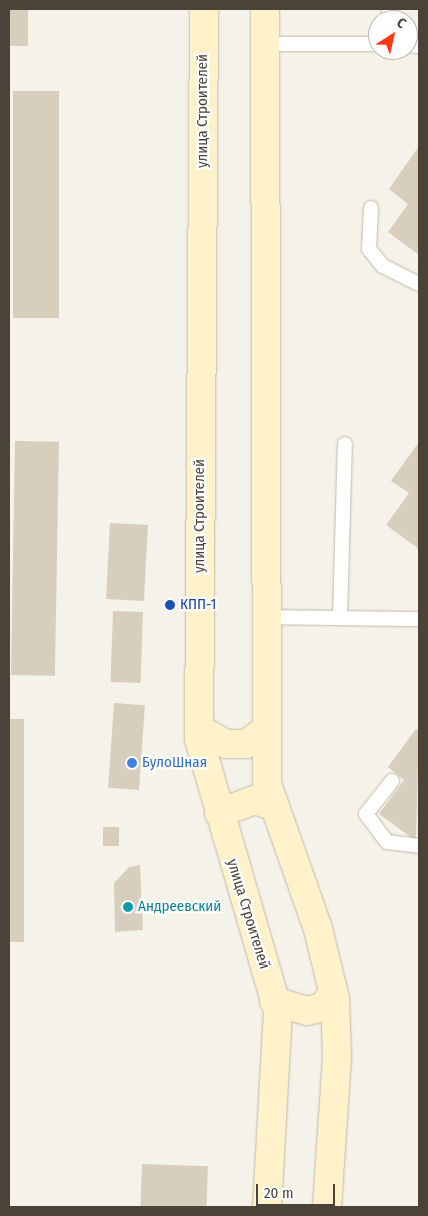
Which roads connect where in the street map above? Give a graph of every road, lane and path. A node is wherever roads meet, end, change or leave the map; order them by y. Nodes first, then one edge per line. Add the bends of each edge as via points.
1 (204, 9) edge
2 (265, 9) edge
3 (265, 44) junction
4 (368, 44) edge
5 (370, 208) dead end
6 (419, 284) edge
7 (345, 444) dead end
8 (266, 617) junction
9 (340, 618) junction
10 (419, 618) edge
11 (199, 729) junction
12 (267, 729) junction
13 (392, 781) dead end
14 (275, 807) junction
15 (219, 813) junction
16 (419, 846) edge
17 (334, 996) junction
18 (276, 1006) junction
19 (267, 1207) edge
20 (327, 1207) edge

1 - 11 main road, улица Строителей
2 - 3 main road
3 - 4 lane
3 - 8 main road
5 - 6 lane via 369,249 383,266
7 - 9 lane
8 - 9 lane
8 - 12 main road
9 - 10 lane
11 - 12 main road via 226,744 246,744
11 - 15 main road, улица Строителей
12 - 14 main road via 267,784
13 - 16 lane via 366,814 388,842
14 - 15 main road via 255,800
14 - 17 main road via 318,929
15 - 18 main road, улица Строителей
17 - 18 main road via 323,1007 307,1011
17 - 20 main road via 337,1057
18 - 19 main road, улица Строителей

